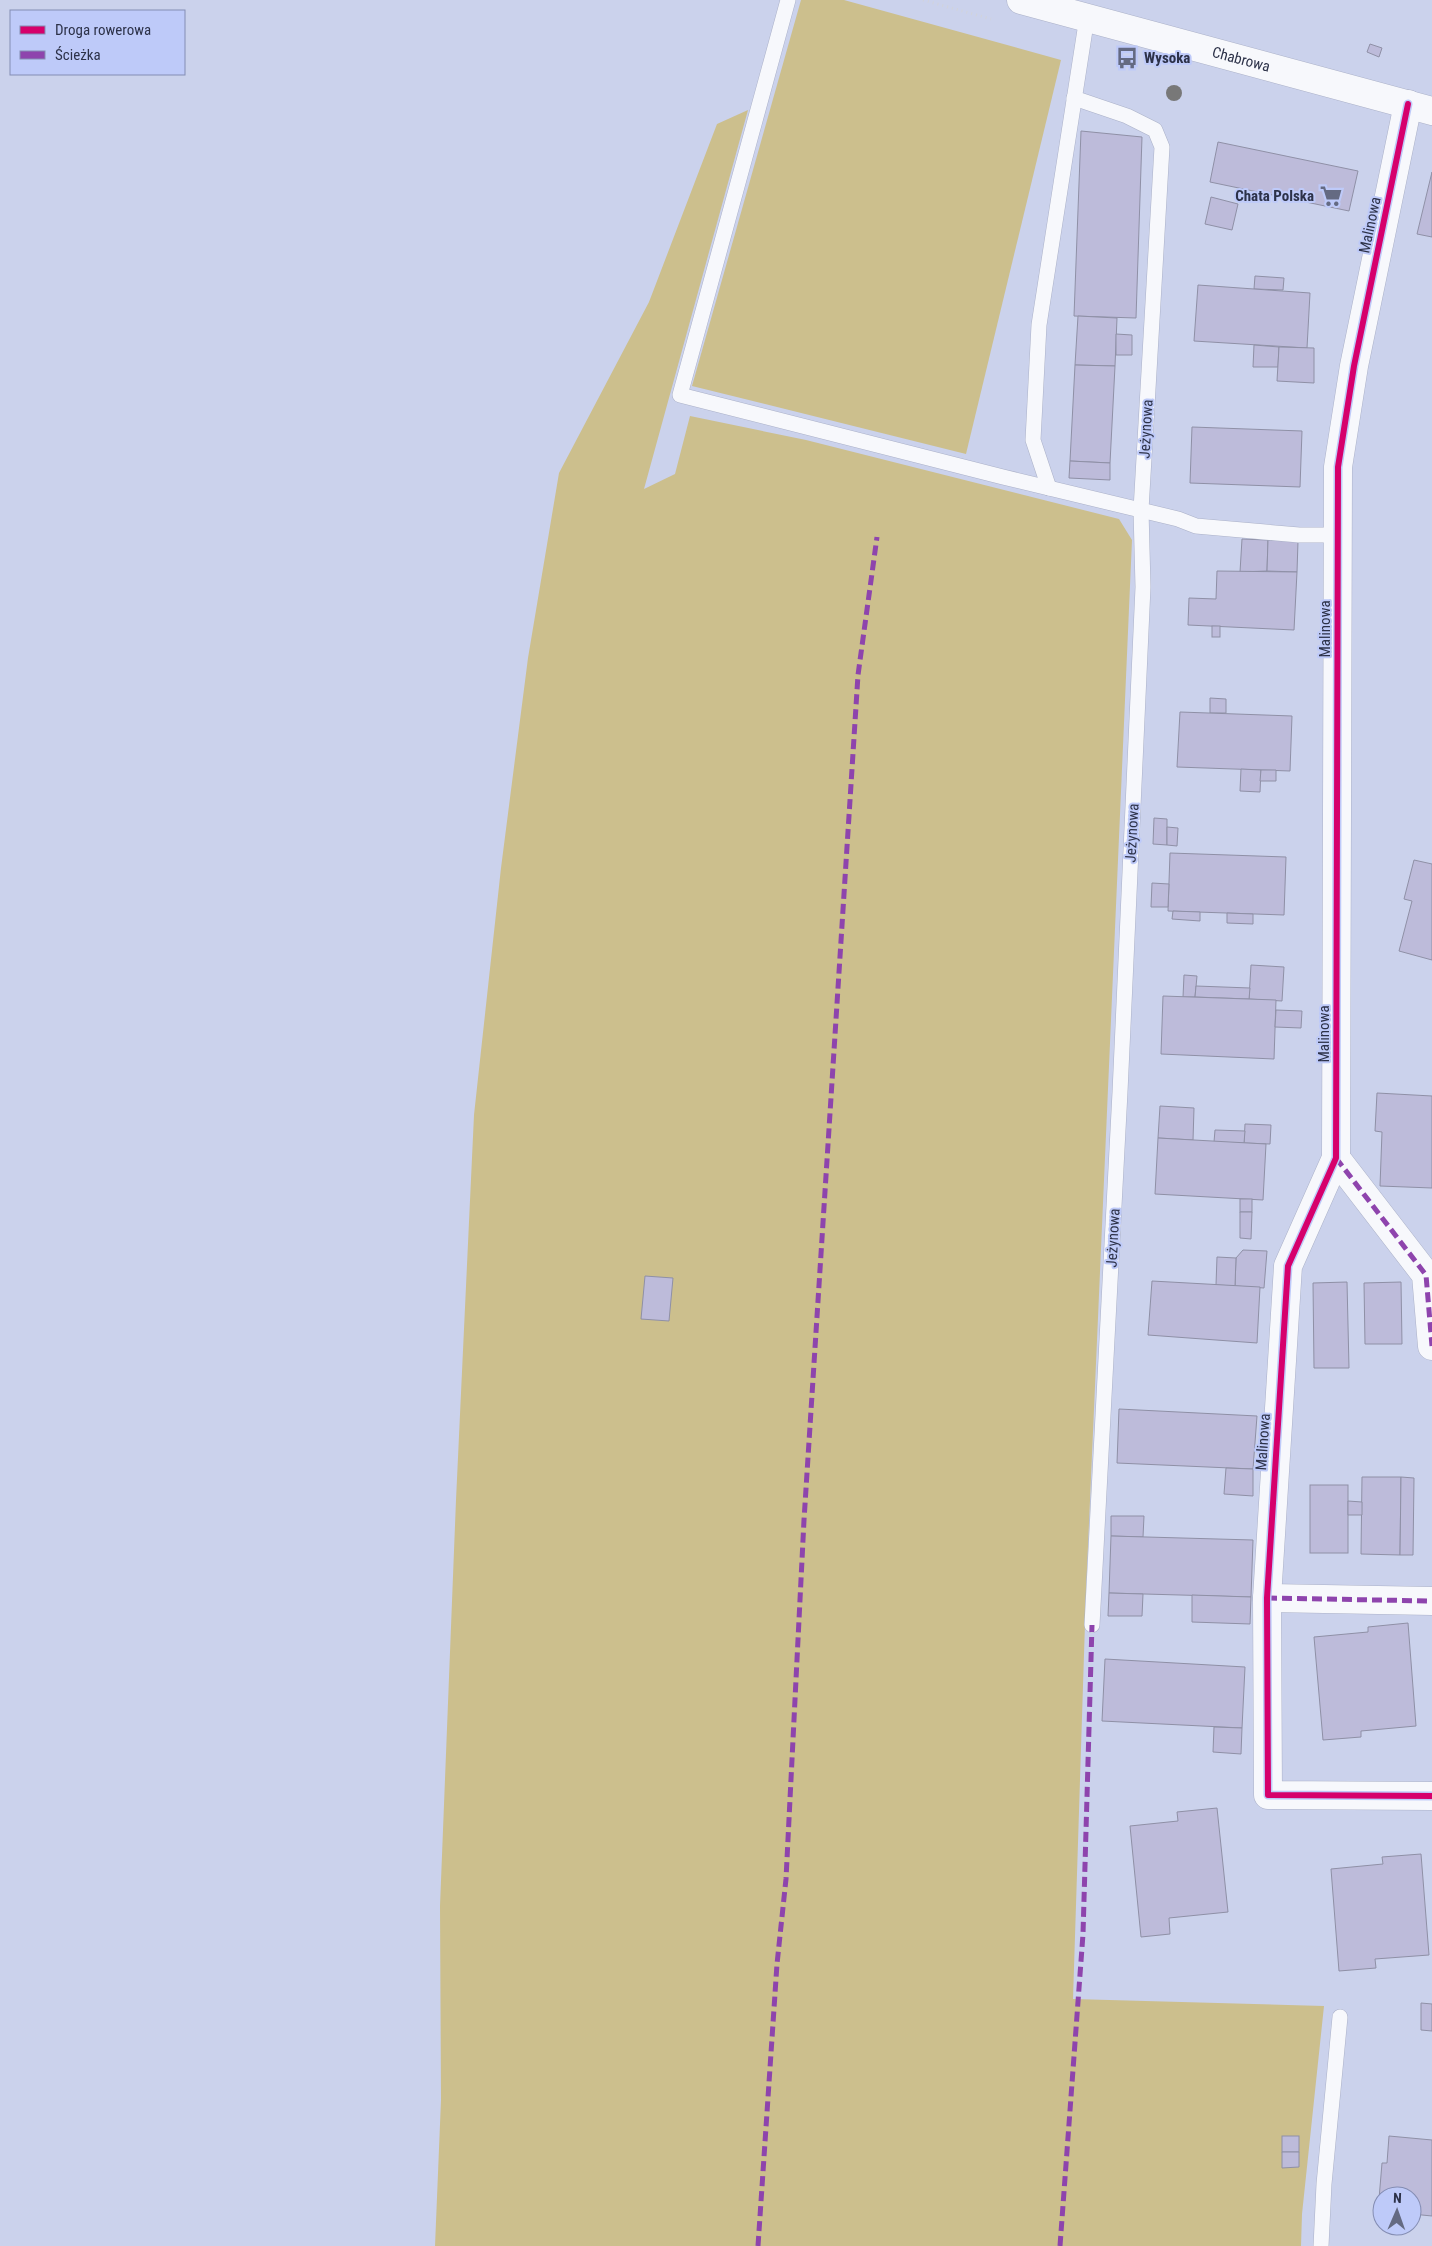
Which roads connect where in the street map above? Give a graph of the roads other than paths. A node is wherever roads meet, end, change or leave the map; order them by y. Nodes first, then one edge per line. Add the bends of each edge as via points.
1 (788, 0) edge
2 (1021, 0) edge
3 (1087, 17) junction
4 (1074, 98) junction
5 (1420, 108) edge
6 (1049, 488) junction
7 (1141, 510) junction
8 (1338, 535) junction
9 (1336, 1158) junction
10 (1432, 1346) edge
11 (1267, 1598) junction
12 (1432, 1601) edge
13 (1092, 1625) dead end
14 (1432, 1796) edge
15 (1340, 2017) dead end
16 (1321, 2246) edge

1 - 6 lane via 680,396
2 - 3 street, Chabrowa
3 - 4 lane
3 - 5 street, Chabrowa
4 - 6 lane via 1039,325 1033,440
4 - 7 lane, Jeżynowa via 1127,116 1155,130 1162,147
5 - 8 street, Malinowa via 1354,366 1338,467
6 - 7 lane
7 - 8 lane via 1196,526
7 - 13 lane, Jeżynowa via 1143,587
8 - 9 street, Malinowa
9 - 10 street via 1426,1275
9 - 11 street, Malinowa via 1288,1266
11 - 12 street
11 - 14 street, Malinowa via 1268,1795
15 - 16 lane

